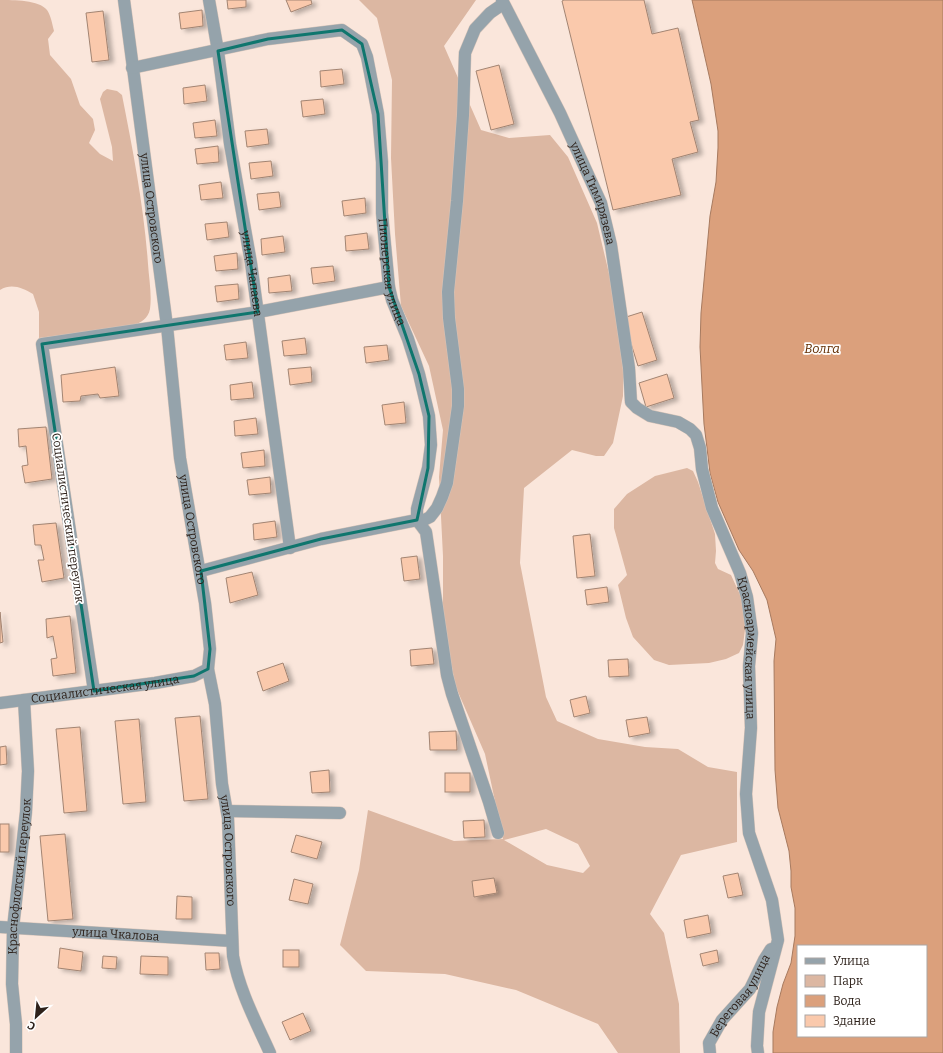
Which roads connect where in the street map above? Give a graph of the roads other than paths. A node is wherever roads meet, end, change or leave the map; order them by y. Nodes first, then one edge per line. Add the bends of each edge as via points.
1 (124, 0) edge
2 (210, 0) edge
3 (503, 2) edge
4 (218, 51) junction
5 (132, 68) junction
6 (389, 287) junction
7 (258, 312) junction
8 (167, 326) junction
9 (631, 402) joint
10 (417, 520) junction
11 (290, 548) junction
12 (201, 571) junction
13 (208, 669) junction
14 (94, 691) junction
15 (24, 700) junction
16 (0, 702) edge
17 (226, 811) junction
18 (340, 813) dead end
19 (498, 833) dead end
20 (0, 927) edge
21 (14, 928) junction
22 (778, 940) junction
23 (232, 941) junction
24 (16, 1053) edge
25 (270, 1053) edge
26 (710, 1053) edge
27 (758, 1053) edge

1 - 5 street, улица Островского
2 - 4 street, улица Чапаева
3 - 9 street, улица Тимирязева via 560,113 602,203 611,245 629,368
3 - 10 street via 475,29 465,53 458,201 448,292 458,406 447,483 442,497 430,517
4 - 5 street
4 - 6 street, Пионерская улица via 268,39 342,30 362,44 367,56 378,114 382,162 382,214
4 - 7 street, улица Чапаева via 230,144
5 - 8 street, улица Островского
6 - 7 street
6 - 10 street, Пионерская улица via 419,374 429,416 429,460 417,509
7 - 8 street
7 - 11 street, улица Чапаева
8 - 12 street, улица Островского via 180,458
8 - 14 street, Социалистический переулок via 42,344
9 - 22 street, Красноармейская улица via 646,414 678,422 696,435 712,508 740,573 747,598 752,633 749,666 751,728 746,794 749,833 772,900
10 - 11 street via 321,539
10 - 19 street via 426,532 447,675
11 - 12 street
12 - 13 street, улица Островского via 210,650
13 - 14 street, Социалистическая улица via 194,676
13 - 17 street, улица Островского via 215,704
14 - 15 street, Социалистическая улица
15 - 16 street, Социалистическая улица
15 - 21 street, Краснофлотский переулок via 28,771
17 - 18 street
17 - 23 street, улица Островского
20 - 21 street, улица Чкалова
21 - 23 street, улица Чкалова
21 - 24 street, Краснофлотский переулок via 12,984
22 - 26 street, Береговая улица via 764,960 750,989 722,1020 709,1043
22 - 27 street via 759,1012
23 - 25 street, улица Островского via 237,974

